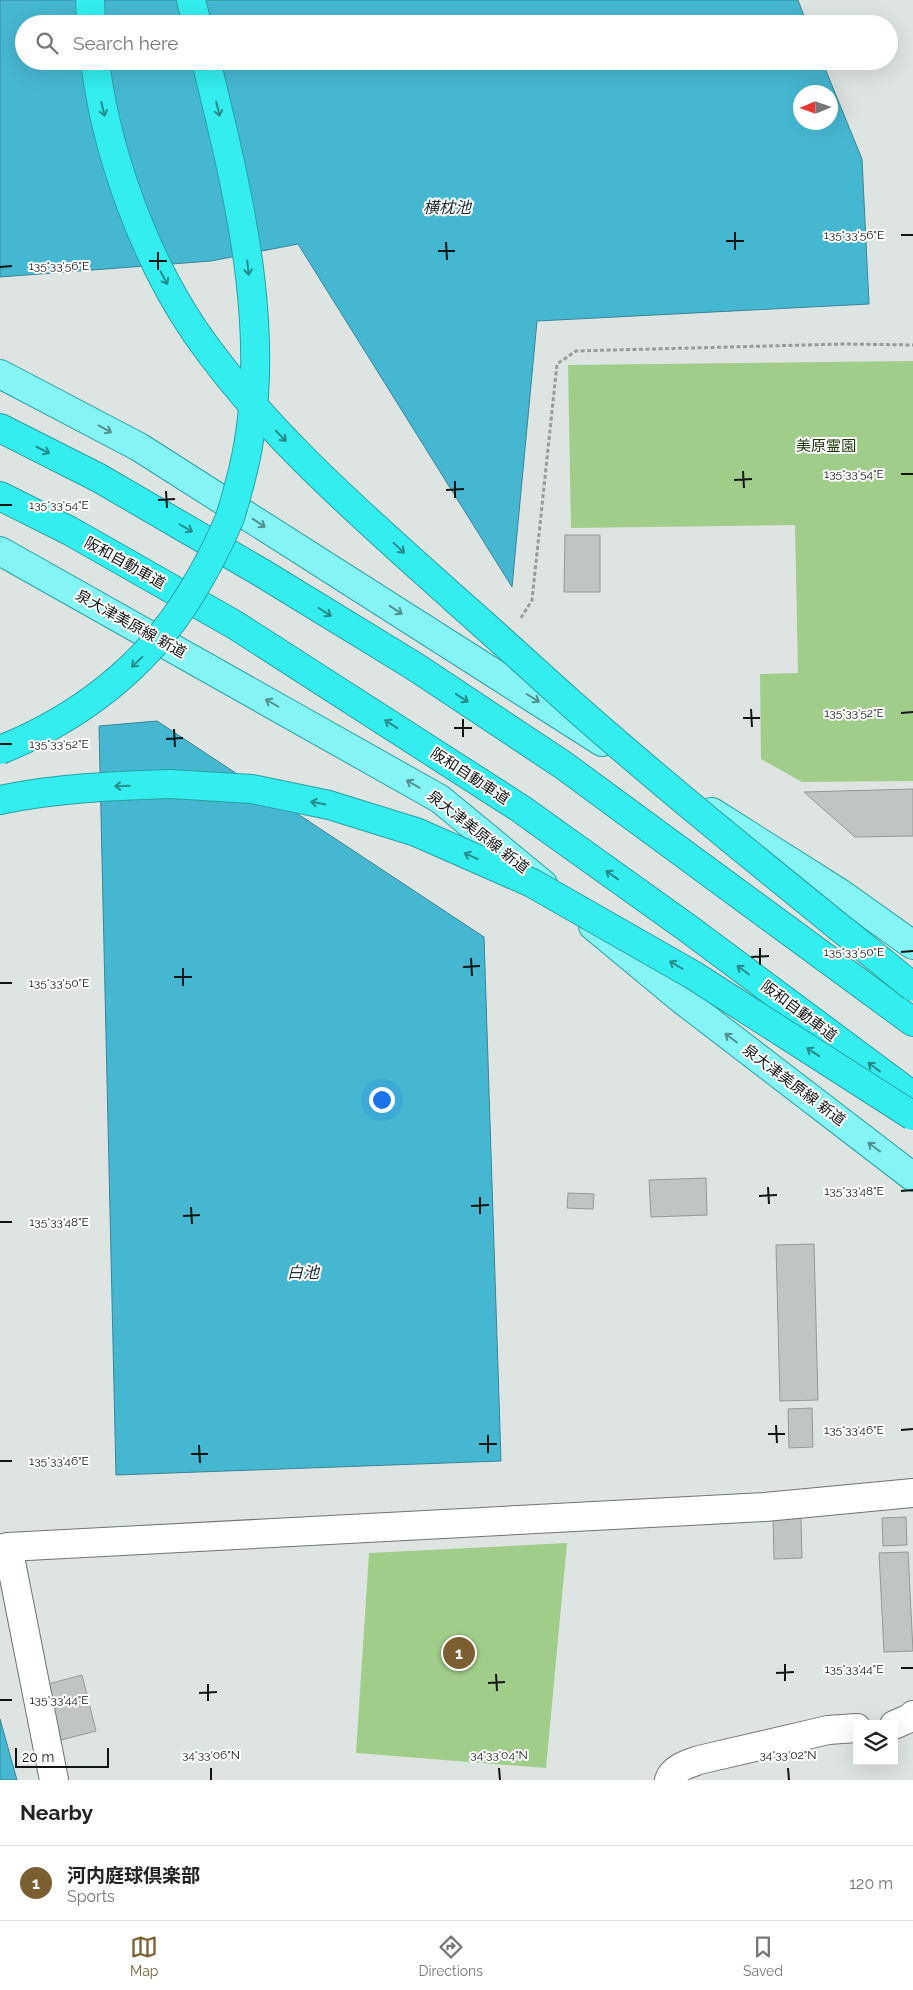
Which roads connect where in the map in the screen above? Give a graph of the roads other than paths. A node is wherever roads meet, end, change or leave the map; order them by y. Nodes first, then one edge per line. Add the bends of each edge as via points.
1 (90, 0) edge
2 (191, 0) edge
3 (90, 15) edge
4 (195, 15) edge
5 (96, 70) edge
6 (208, 70) edge
7 (0, 374) edge
8 (0, 428) edge
9 (0, 496) edge
10 (0, 551) edge
11 (0, 750) edge
12 (0, 800) edge
13 (913, 945) edge
14 (913, 987) edge
15 (913, 1022) edge
16 (913, 1096) edge
17 (913, 1116) edge
18 (913, 1177) edge
19 (913, 1492) edge
20 (4, 1548) edge
21 (913, 1715) edge
22 (898, 1723) edge
23 (853, 1728) edge
24 (54, 1780) edge
25 (669, 1780) edge

1 - 3 highway
2 - 4 highway
5 -> 14 highway, bridge via 115,157 136,218 164,278 195,332 280,435 408,557 577,708 756,860
6 -> 11 highway, bridge via 243,223 254,336 250,434 229,519 207,568 148,652 111,686 69,715
7 -> 13 main road via 140,447 840,893
8 -> 15 highway via 99,478 414,666 563,765
16 -> 9 highway, 阪和自動車道 via 686,927 480,782 235,625 70,531
18 -> 10 main road, 泉大津美原線 新道 via 681,999 440,799
17 -> 12 highway, bridge via 668,961 532,883 416,832 329,805 252,790 170,784 98,786
19 - 20 street via 755,1508
20 - 24 street
21 - 22 street
23 - 25 street via 828,1730 699,1760 680,1767

